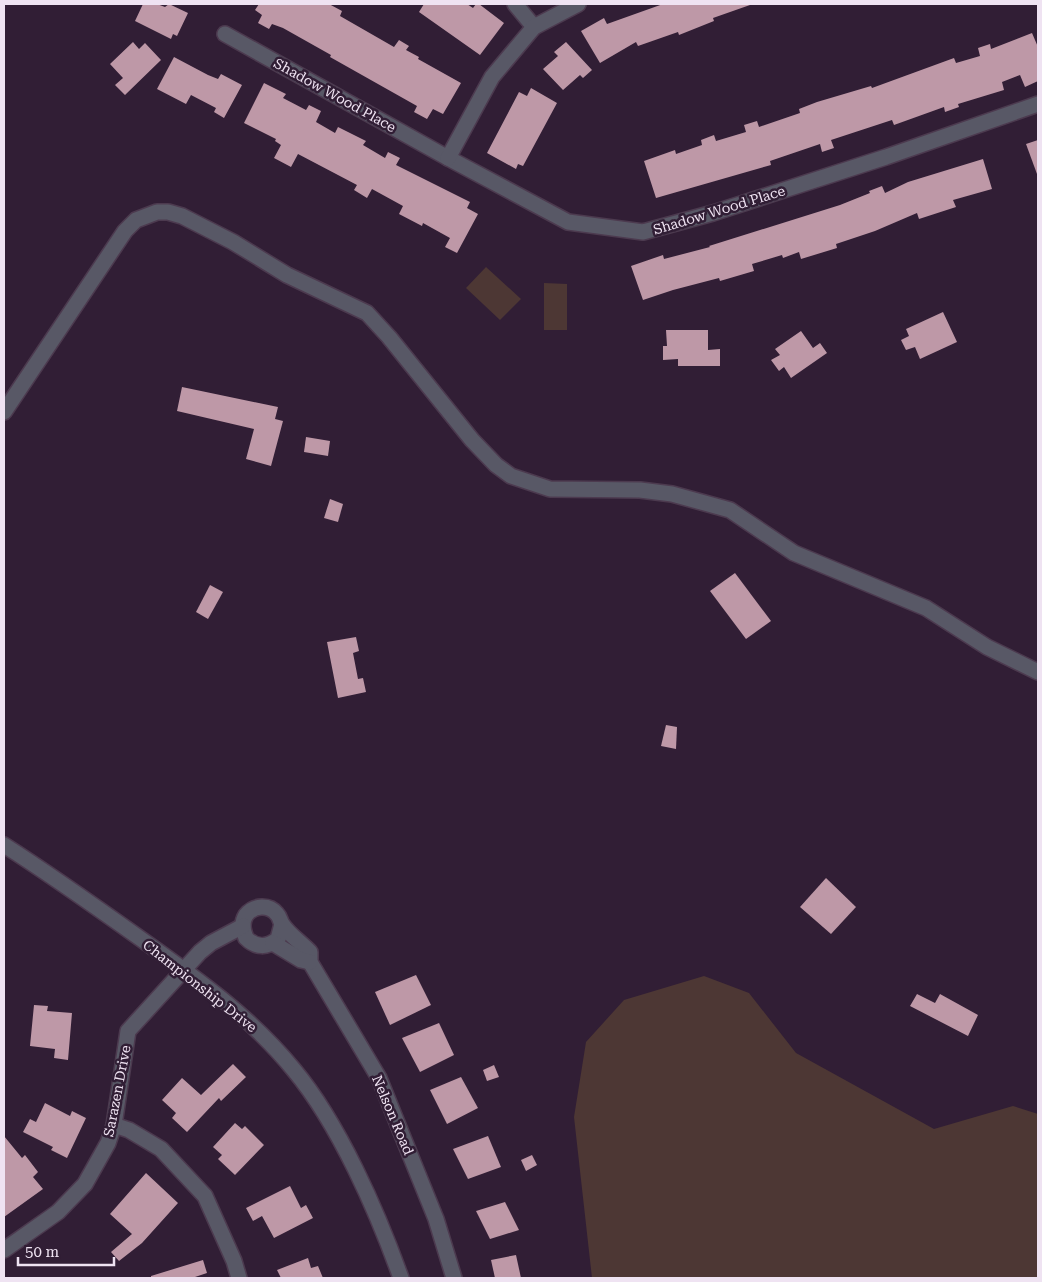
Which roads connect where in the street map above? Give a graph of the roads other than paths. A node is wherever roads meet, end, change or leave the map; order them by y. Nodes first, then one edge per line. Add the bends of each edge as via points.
1 (514, 4) edge
2 (578, 4) edge
3 (534, 27) junction
4 (225, 34) dead end
5 (1038, 104) edge
6 (448, 158) junction
7 (4, 412) edge
8 (1038, 672) edge
9 (4, 845) edge
10 (282, 924) junction
11 (243, 926) junction
12 (273, 943) junction
13 (310, 962) junction
14 (183, 970) junction
15 (114, 1125) junction
16 (4, 1250) edge
17 (239, 1278) edge
18 (401, 1278) edge
19 (454, 1278) edge

1 - 3 street
2 - 3 street
3 - 6 street via 492,78
4 - 6 street, Shadow Wood Place
5 - 6 street, Shadow Wood Place via 877,160 643,232 568,222
7 - 8 street via 125,231 143,217 168,212 190,220 287,275 367,313 472,440 511,476 550,489 640,490 730,510 794,553 926,608 987,647
9 - 14 street, Championship Drive via 49,873
10 - 11 street, Nelson Road via 276,912 258,907 247,914
10 - 12 street
10 - 13 street, Nelson Road via 310,952
11 - 12 street via 246,938 251,942 262,946
11 - 14 street, Nelson Road via 211,943
12 - 13 street
13 - 19 street, Nelson Road via 379,1078 436,1220
14 - 15 street, Sarazen Drive via 128,1031
14 - 18 street, Championship Drive via 235,1010 269,1041 295,1071 338,1136 386,1236
15 - 16 street, Sarazen Drive via 108,1143 85,1184 58,1212
15 - 17 street via 161,1149 205,1196

